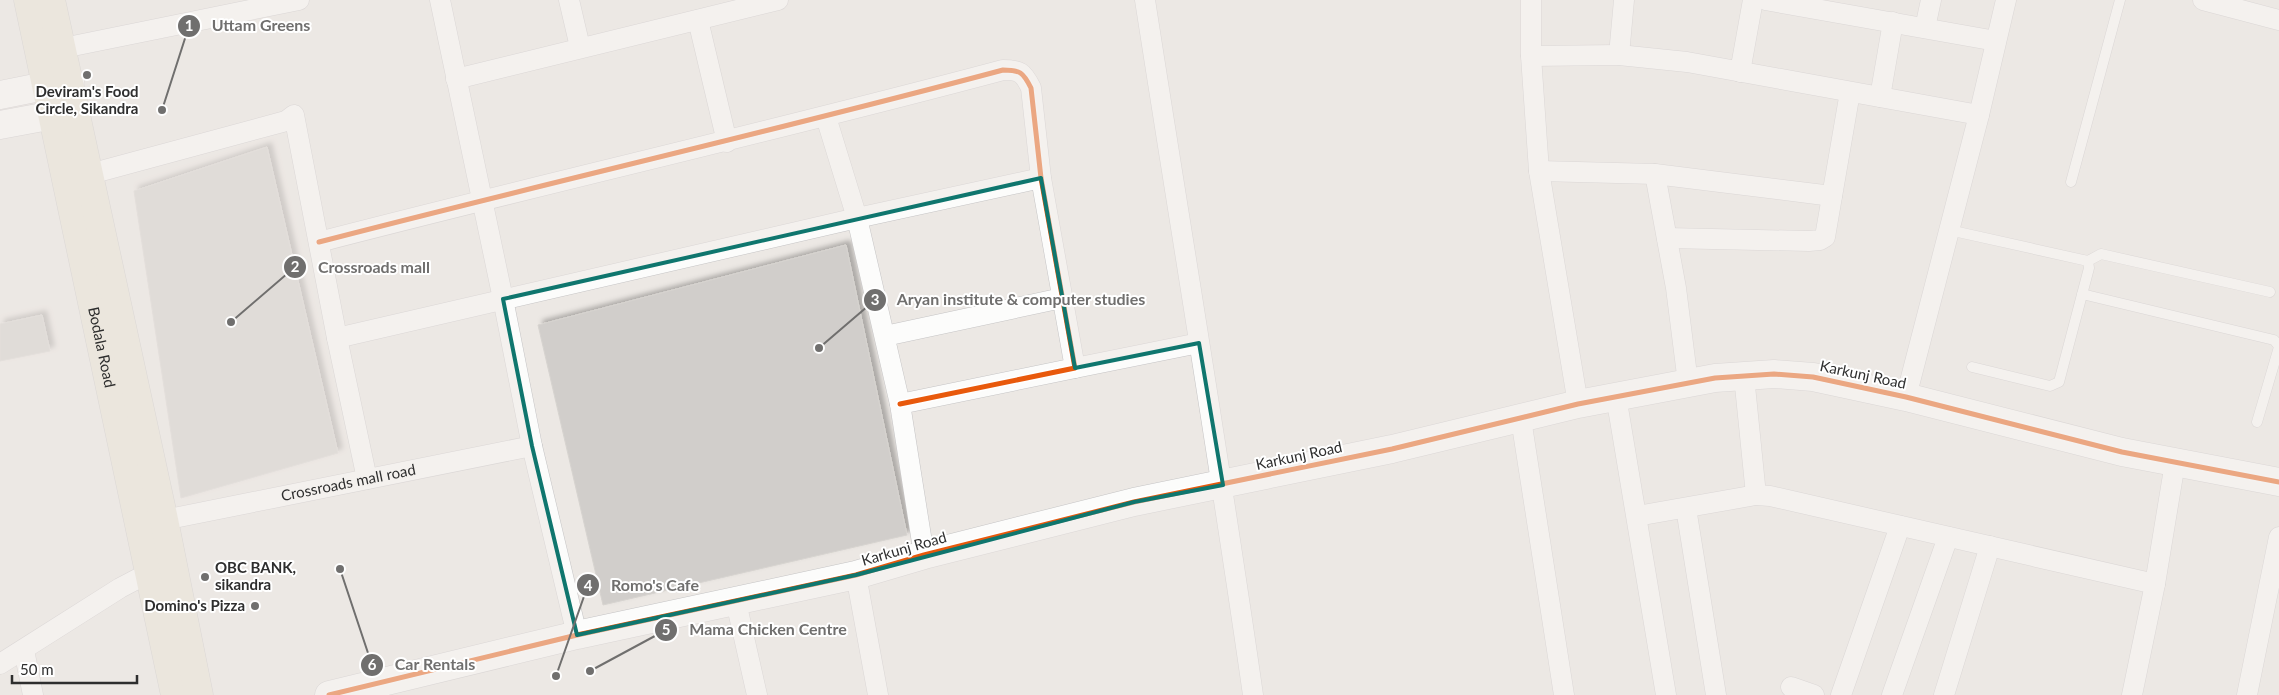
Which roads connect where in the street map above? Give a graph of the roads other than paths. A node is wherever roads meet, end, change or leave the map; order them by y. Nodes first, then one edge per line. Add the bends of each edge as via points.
1 (28, 0) edge
2 (52, 0) edge
3 (299, 0) edge
4 (440, 0) edge
5 (568, 0) edge
6 (778, 0) edge
7 (1145, 0) edge
8 (1531, 0) edge
9 (1624, 0) edge
10 (1753, 0) edge
11 (1765, 0) edge
12 (1931, 0) edge
13 (2006, 0) edge
14 (2120, 0) edge
15 (2202, 0) edge
16 (1806, 3) edge
17 (2253, 6) edge
18 (698, 20) junction
19 (2279, 20) edge
20 (1893, 22) junction
21 (1925, 28) junction
22 (1996, 41) junction
23 (63, 48) junction
24 (580, 48) junction
25 (1619, 55) junction
26 (1531, 56) junction
27 (1740, 72) junction
28 (456, 79) junction
29 (58, 83) junction
30 (1850, 92) junction
31 (0, 94) edge
32 (1880, 97) junction
33 (65, 113) junction
34 (1979, 115) junction
35 (826, 118) junction
36 (0, 125) edge
37 (727, 142) junction
38 (1539, 171) junction
39 (90, 174) junction
40 (1655, 174) junction
41 (1041, 178) junction
42 (2071, 182) dead end
43 (1832, 196) junction
44 (481, 200) junction
45 (857, 218) junction
46 (1949, 230) junction
47 (1667, 238) junction
48 (319, 242) junction
49 (2088, 261) junction
50 (2270, 292) dead end
51 (2082, 294) junction
52 (1062, 298) junction
53 (503, 299) junction
54 (885, 336) junction
55 (337, 338) junction
56 (1199, 343) junction
57 (2279, 347) edge
58 (1972, 367) dead end
59 (1075, 368) junction
60 (1744, 376) junction
61 (1688, 383) junction
62 (1616, 396) junction
63 (1906, 397) junction
64 (900, 404) junction
65 (1578, 404) junction
66 (1521, 419) junction
67 (2256, 422) dead end
68 (532, 446) junction
69 (2175, 463) junction
70 (367, 479) junction
71 (2279, 482) edge
72 (1223, 485) junction
73 (1756, 495) junction
74 (1686, 508) junction
75 (1636, 516) junction
76 (164, 520) junction
77 (1900, 526) junction
78 (1948, 537) junction
79 (2279, 537) edge
80 (1990, 546) junction
81 (924, 555) junction
82 (161, 567) junction
83 (856, 575) junction
84 (2155, 584) junction
85 (736, 602) junction
86 (577, 636) junction
87 (24, 650) junction
88 (0, 664) edge
89 (1791, 687) dead end
90 (33, 695) edge
91 (176, 695) edge
92 (199, 695) edge
93 (332, 695) edge
94 (757, 695) edge
95 (878, 695) edge
96 (1253, 695) edge
97 (1564, 695) edge
98 (1666, 695) edge
99 (1716, 695) edge
100 (1814, 695) edge
101 (1841, 695) edge
102 (1892, 695) edge
103 (1944, 695) edge
104 (2132, 695) edge
105 (2247, 695) edge

1 - 29 main road, Bodala Road
2 - 23 main road, Bodala Road
3 - 23 street
4 - 28 street
5 - 24 street
6 - 18 street
7 - 56 street
8 - 26 street
9 - 25 street
10 - 27 street
11 - 16 street
12 - 21 street
13 - 22 street
14 - 42 lane
15 - 17 street
16 - 20 street
17 - 19 street
18 - 24 street
18 - 37 street
20 - 21 street
20 - 32 street
21 - 22 street
22 - 34 street
23 - 29 main road, Bodala Road
24 - 28 street
25 - 26 street
25 - 27 street via 1687,62
26 - 38 street
27 - 30 street
28 - 44 street
29 - 31 street
29 - 33 main road, Bodala Road
30 - 32 street
30 - 43 street
32 - 34 street
33 - 36 street
33 - 39 main road, Bodala Road
33 - 82 main road, Bodala Road
34 - 46 street
35 - 37 street
35 - 41 street via 1003,70 1016,70 1025,76 1031,88
35 - 45 street
37 - 44 street
38 - 40 street
38 - 65 street
39 - 48 street via 286,121 294,115
39 - 76 main road, Bodala Road
40 - 43 street
40 - 47 street
41 - 45 street
41 - 52 street
43 - 47 street via 1828,226 1825,237 1820,240
44 - 48 street
44 - 53 street
45 - 53 street
45 - 54 street
46 - 49 lane
46 - 63 street
47 - 61 street
48 - 55 street
49 - 50 lane via 2101,254
49 - 51 lane
51 - 57 lane via 2274,340
51 - 58 lane via 2059,382 2050,386
52 - 54 street
52 - 59 street
53 - 55 street
53 - 68 street
54 - 64 street
55 - 70 street
56 - 59 street
56 - 72 street
57 - 67 lane
59 - 64 street
60 - 61 street, Karkunj Road
60 - 63 street, Karkunj Road via 1813,377
60 - 73 street
61 - 62 street, Karkunj Road
62 - 65 street, Karkunj Road
62 - 75 street
63 - 69 street, Karkunj Road
64 - 81 street
65 - 66 street, Karkunj Road
66 - 72 street, Karkunj Road
66 - 97 street
68 - 70 street, Crossroads mall road
68 - 86 street
69 - 71 street, Karkunj Road
69 - 84 street
70 - 76 street, Crossroads mall road
72 - 81 street, Karkunj Road via 1134,502
72 - 96 street
73 - 74 street
73 - 77 street
74 - 75 street
74 - 99 street
75 - 98 street
76 - 82 main road, Bodala Road
77 - 78 street
77 - 101 street
78 - 80 street
78 - 102 street
79 - 105 street
80 - 84 street
80 - 103 street
81 - 83 street, Karkunj Road
82 - 87 street
82 - 91 main road, Bodala Road
82 - 92 main road, Bodala Road
83 - 85 street, Karkunj Road
83 - 95 street
84 - 104 street
85 - 86 street, Karkunj Road
85 - 94 street
86 - 93 street, Karkunj Road
87 - 88 street
87 - 90 street
89 - 100 street

